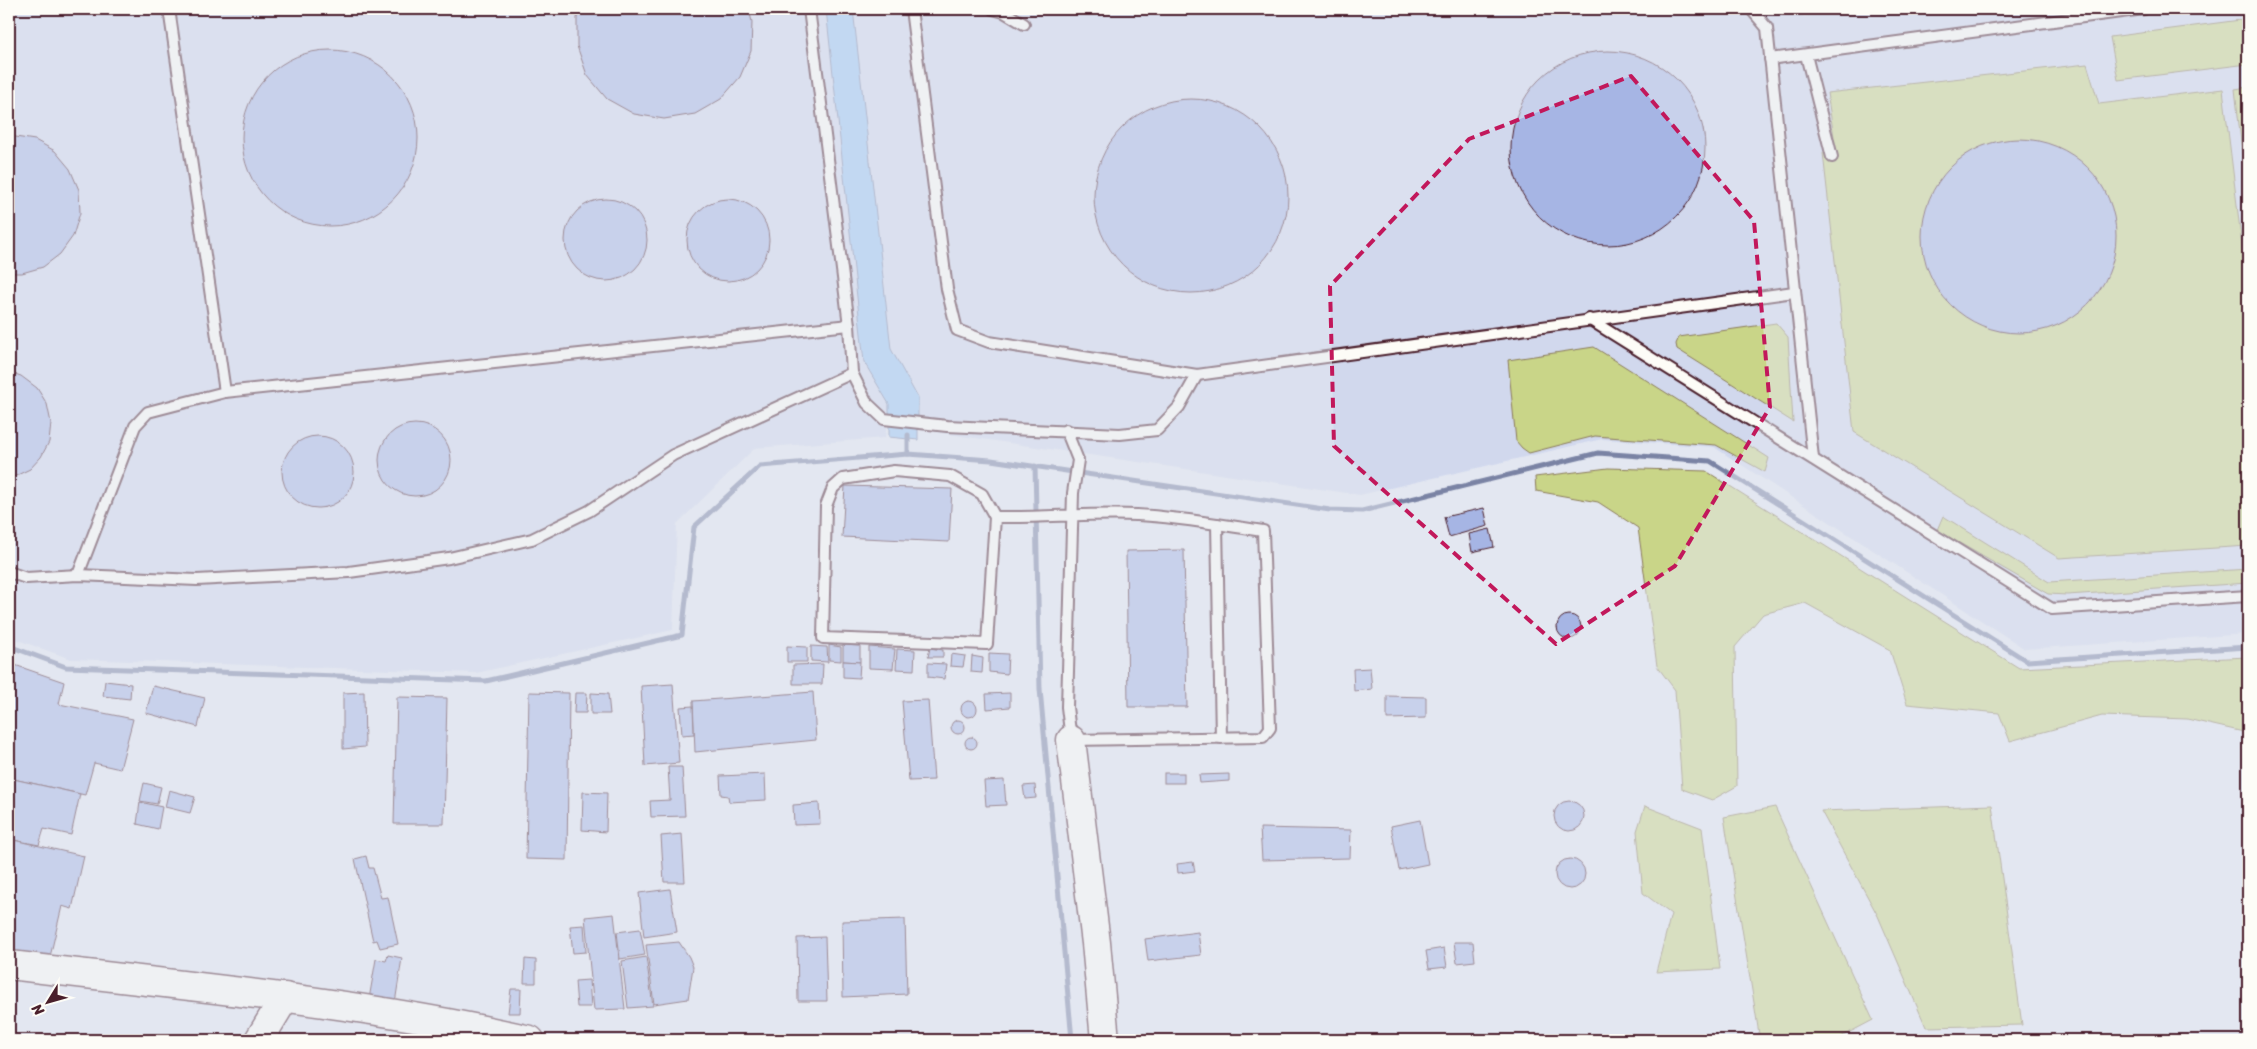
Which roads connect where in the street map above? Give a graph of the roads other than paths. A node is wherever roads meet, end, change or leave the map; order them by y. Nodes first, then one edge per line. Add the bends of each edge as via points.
1 (169, 9) edge
2 (808, 9) edge
3 (913, 9) edge
4 (993, 9) edge
5 (1751, 9) edge
6 (2144, 9) edge
7 (1024, 24) dead end
8 (1806, 55) junction
9 (1770, 59) junction
10 (1832, 157) dead end
11 (1794, 292) junction
12 (1589, 319) junction
13 (849, 325) junction
14 (852, 373) junction
15 (1196, 375) junction
16 (225, 392) junction
17 (1066, 430) junction
18 (1813, 458) junction
19 (1072, 516) junction
20 (995, 517) junction
21 (1217, 524) junction
22 (9, 572) edge
23 (78, 575) junction
24 (2248, 596) edge
25 (1221, 738) junction
26 (1071, 740) junction
27 (9, 965) edge
28 (285, 997) junction
29 (259, 1040) edge
30 (530, 1040) edge
31 (1105, 1040) edge

1 - 16 lane
2 - 13 lane
3 - 15 lane via 947,289 958,330 989,342
4 - 7 lane
5 - 9 lane via 1767,28
6 - 8 lane
8 - 9 lane
8 - 10 lane
9 - 11 lane
11 - 12 lane
11 - 18 lane
12 - 15 lane
12 - 18 lane
13 - 14 lane
13 - 16 lane
14 - 17 lane via 867,404 884,418 947,426
14 - 23 lane via 673,455 589,511 532,539 449,558 349,572 198,580
15 - 17 lane via 1179,407 1156,430 1120,434
16 - 23 lane via 148,412 135,426
17 - 19 lane via 1078,460
18 - 24 lane via 2052,608
19 - 20 lane
19 - 21 lane via 1138,515
19 - 26 lane via 1067,707
20 - 20 lane via 987,644 823,638 826,506 833,488 843,479 894,471 950,476 982,494
21 - 25 lane
21 - 25 lane via 1263,531 1270,728 1263,737
22 - 23 lane via 26,578
25 - 26 lane
26 - 31 street
27 - 28 street
28 - 29 street
28 - 30 street via 412,1016

